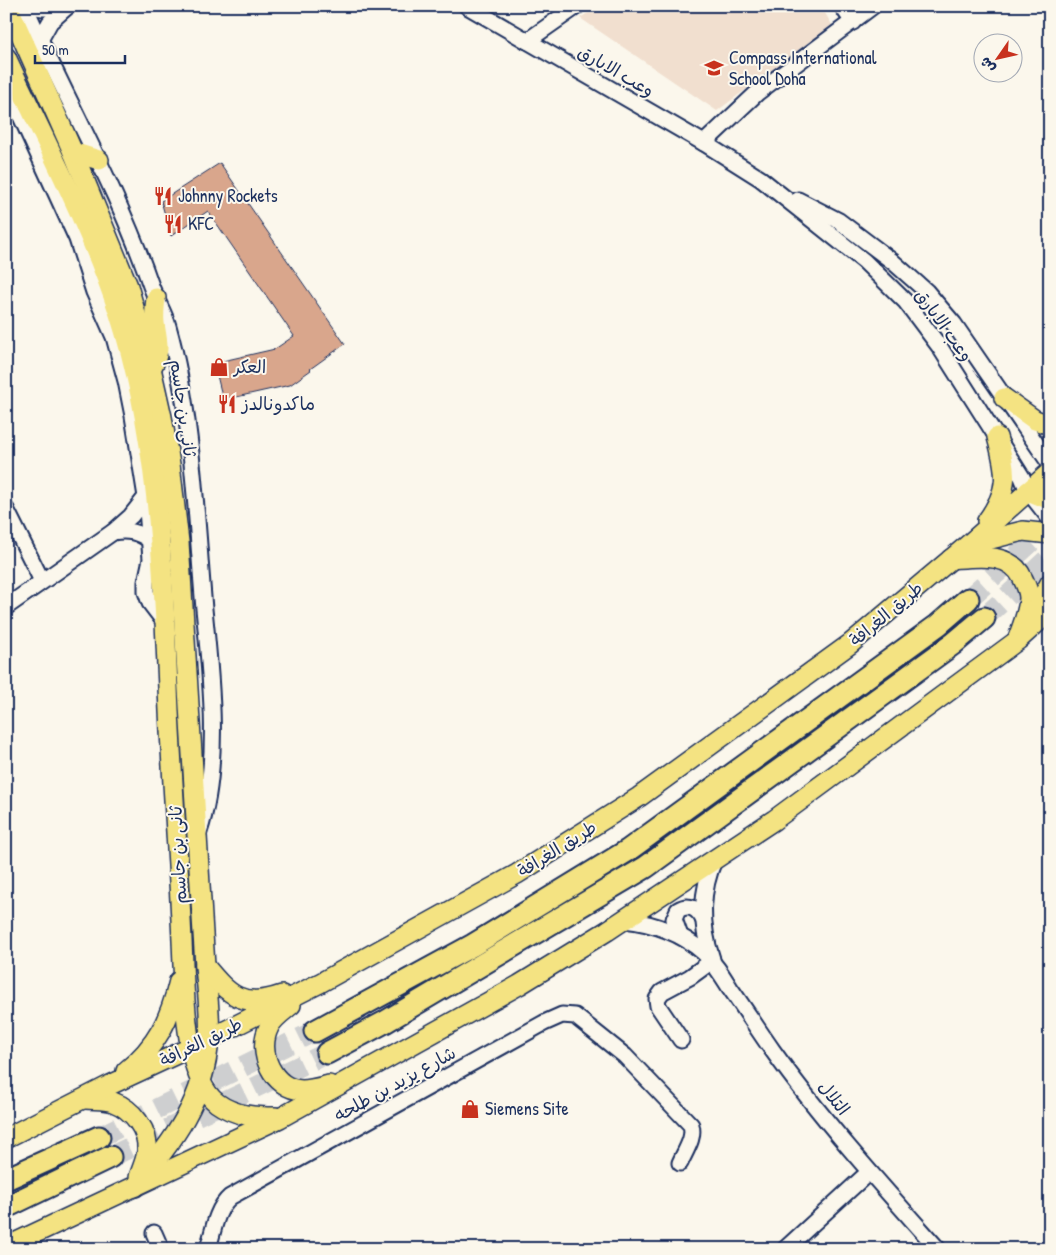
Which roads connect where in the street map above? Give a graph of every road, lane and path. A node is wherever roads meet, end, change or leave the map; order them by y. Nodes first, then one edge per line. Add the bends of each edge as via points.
1 (8, 6) edge
2 (25, 6) edge
3 (30, 6) edge
4 (467, 6) edge
5 (577, 6) edge
6 (842, 6) edge
7 (873, 6) edge
8 (67, 7) edge
9 (853, 22) junction
10 (40, 40) junction
11 (527, 41) junction
12 (6, 57) edge
13 (6, 84) edge
14 (704, 143) junction
15 (72, 152) junction
16 (100, 160) junction
17 (769, 186) junction
18 (90, 279) junction
19 (156, 298) junction
20 (118, 312) junction
21 (151, 368) junction
22 (1004, 398) junction
23 (1050, 425) edge
24 (997, 437) junction
25 (1050, 464) edge
26 (1050, 472) edge
27 (1028, 492) junction
28 (146, 497) junction
29 (1050, 500) edge
30 (6, 509) edge
31 (1050, 519) edge
32 (113, 532) junction
33 (1050, 534) edge
34 (151, 541) junction
35 (969, 544) junction
36 (951, 559) junction
37 (42, 581) junction
38 (1050, 583) edge
39 (968, 600) tunnel mouth
40 (6, 607) edge
41 (1050, 611) edge
42 (984, 618) tunnel mouth
43 (166, 624) junction
44 (1050, 627) edge
45 (1018, 640) junction
46 (197, 838) junction
47 (715, 858) junction
48 (703, 919) junction
49 (624, 920) junction
50 (680, 936) junction
51 (712, 961) junction
52 (183, 965) junction
53 (204, 966) junction
54 (320, 983) junction
55 (316, 1031) tunnel mouth
56 (209, 1040) junction
57 (681, 1040) dead end
58 (191, 1047) junction
59 (327, 1053) tunnel mouth
60 (350, 1080) junction
61 (201, 1084) junction
62 (110, 1085) junction
63 (86, 1098) junction
64 (280, 1118) junction
65 (99, 1137) tunnel mouth
66 (6, 1138) edge
67 (110, 1157) tunnel mouth
68 (680, 1163) dead end
69 (869, 1172) junction
70 (6, 1179) edge
71 (135, 1187) junction
72 (6, 1207) edge
73 (154, 1233) dead end
74 (6, 1247) edge
75 (161, 1249) edge
76 (208, 1249) edge
77 (784, 1249) edge
78 (938, 1249) edge

1 - 15 main road, ثانى بن جاسم
2 - 10 street, ثانى بن جاسم
3 - 8 street
4 - 11 street, وعب الابارق
5 - 11 street
6 - 9 street
7 - 9 street
8 - 10 street via 50,22
9 - 14 street via 757,92
10 - 16 street, ثانى بن جاسم
11 - 14 street, وعب الابارق
12 - 20 main road, ثانى بن جاسم via 71,196
13 - 18 street via 75,234
14 - 17 street, وعب الابارق
15 - 16 main road
15 - 21 main road, ثانى بن جاسم via 128,286
16 - 19 street, ثانى بن جاسم
17 - 22 street, وعب الابارق via 839,220 926,291 978,356
17 - 24 street, وعب الابارق via 864,261 906,302 939,346
18 - 20 main road
18 - 28 street via 111,330 126,382
19 - 21 main road via 159,348
19 - 46 street, ثانى بن جاسم via 168,327 186,414 209,657 211,776
20 - 43 main road, ثانى بن جاسم via 133,368 154,478
21 - 46 main road, ثانى بن جاسم via 170,464 179,542
22 - 23 main road via 1035,420
22 - 25 street, وعب الابارق
24 - 27 street, وعب الابارق
24 - 35 main road via 1004,463 1004,489 989,518
26 - 27 main road, طريق الغرافة
27 - 29 main road
27 - 31 street, وعب الابارق
27 - 35 main road, طريق الغرافة
28 - 32 street
28 - 34 street
30 - 37 street
32 - 34 street via 129,531
32 - 37 street
33 - 35 main road via 1023,531
34 - 43 street via 146,592
35 - 36 main road, طريق الغرافة
36 - 45 main road via 990,557 1004,560 1022,576 1029,597
36 - 54 main road, طريق الغرافة via 850,644 639,796 517,874
37 - 40 street
38 - 45 main road
39 - 55 highway, طريق الغرافة via 627,851 473,946
41 - 45 main road
42 - 59 highway via 953,644 646,867
43 - 52 main road, ثانى بن جاسم
44 - 45 main road
45 - 47 main road via 774,820
46 - 53 main road, ثانى بن جاسم
47 - 48 street via 706,882
47 - 49 main road
48 - 50 street via 691,907 678,910 674,919
48 - 51 street
49 - 50 street via 653,925
49 - 60 main road via 519,985
50 - 51 street
51 - 57 street via 662,992 657,999 658,1006
51 - 69 street, التلال via 773,1051
52 - 58 main road, ثانى بن جاسم
52 - 62 main road via 175,997 159,1036 148,1052
53 - 54 main road via 226,990 246,1000 272,999
53 - 56 main road, ثانى بن جاسم
54 - 56 main road, طريق الغرافة
54 - 60 main road via 279,1015 269,1027 265,1041 267,1062 279,1080 302,1090
56 - 58 main road, طريق الغرافة
56 - 61 main road, ثانى بن جاسم
58 - 61 main road, ثانى بن جاسم
58 - 62 main road, طريق الغرافة
60 - 64 main road
61 - 64 main road, ثانى بن جاسم via 228,1109 254,1117
61 - 71 main road, ثانى بن جاسم via 176,1134
62 - 63 main road, طريق الغرافة
63 - 66 main road, طريق الغرافة
63 - 71 main road via 112,1102 129,1112 141,1125 147,1149
64 - 71 main road
65 - 70 highway
67 - 72 highway
68 - 76 street, شارع يزيد بن طلحه via 692,1135 691,1126 624,1056 575,1016 562,1015 230,1197 218,1215
69 - 77 street
69 - 78 street, التلال
71 - 74 main road
73 - 75 street

